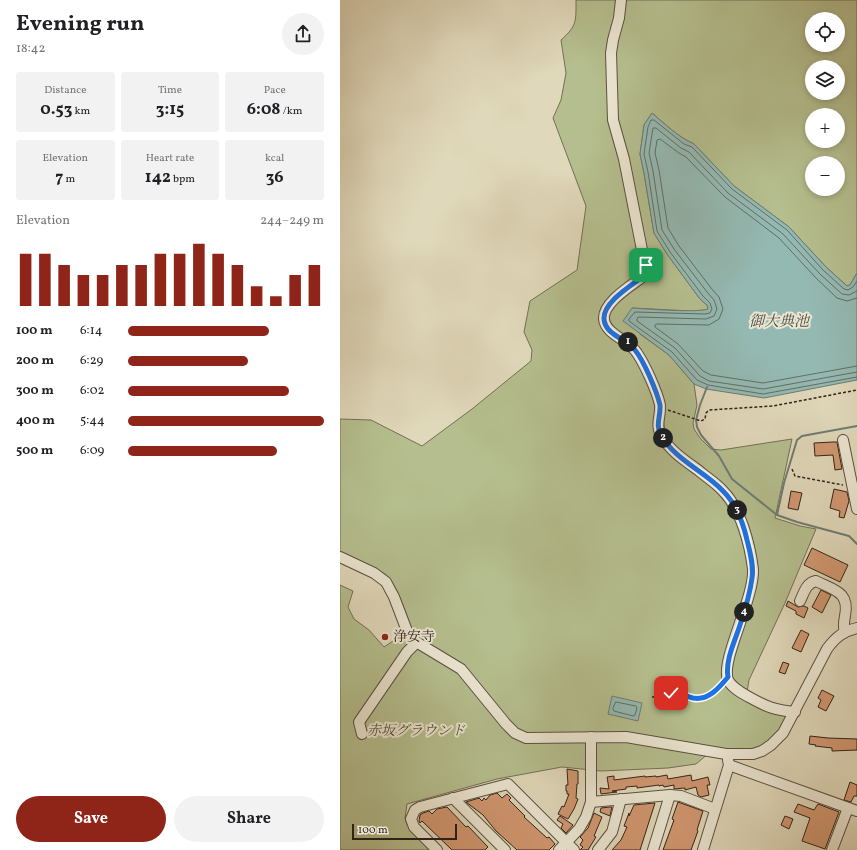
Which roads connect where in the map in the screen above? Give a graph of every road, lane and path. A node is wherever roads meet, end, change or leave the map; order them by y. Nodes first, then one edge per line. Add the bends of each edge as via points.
1 (621, 0) edge
2 (857, 390) edge
3 (660, 409) junction
4 (843, 440) dead end
5 (792, 469) dead end
6 (853, 487) junction
7 (857, 509) edge
8 (340, 557) edge
9 (800, 601) dead end
10 (857, 628) edge
11 (845, 632) junction
12 (417, 642) junction
13 (728, 677) junction
14 (652, 697) dead end
15 (795, 712) junction
16 (362, 734) dead end
17 (591, 737) junction
18 (726, 754) junction
19 (730, 765) junction
20 (670, 795) junction
21 (453, 798) junction
22 (621, 799) junction
23 (591, 802) junction
24 (715, 809) junction
25 (852, 810) edge
26 (566, 848) edge
27 (437, 850) edge
28 (505, 850) edge
29 (598, 850) edge
30 (653, 850) edge
31 (703, 850) edge
32 (832, 850) edge

1 - 3 street via 612,53 613,120 626,166 646,265 641,278 612,301 604,319 606,327 630,344 638,355 653,386
2 - 3 path via 773,406 709,410 705,419 701,421
3 - 13 street via 657,427 660,435 670,448 724,491 733,503 746,538 753,570 752,579 744,614 727,664
4 - 6 street
5 - 6 path via 795,476 805,479
6 - 7 street
8 - 12 street via 374,573 386,582 407,631
9 - 11 street via 808,585 816,581 843,596 847,608 843,628
10 - 11 street
11 - 15 street via 827,649
12 - 16 street via 407,652 359,722
12 - 17 street via 461,669 515,733 537,739
13 - 14 path via 714,692 699,698 678,692 659,698
13 - 15 street via 728,681 734,687 760,703 777,710
15 - 18 street via 783,733 762,751 753,754
17 - 18 street via 626,738
17 - 23 street
18 - 19 street
19 - 24 street
19 - 25 street
20 - 22 street
20 - 24 street via 681,796
20 - 30 street
21 - 26 street via 508,784
21 - 27 street via 420,807 415,810 411,819 414,827
21 - 28 street
22 - 23 street
22 - 29 street via 612,832
23 - 26 street via 586,817
24 - 31 street
25 - 32 street

